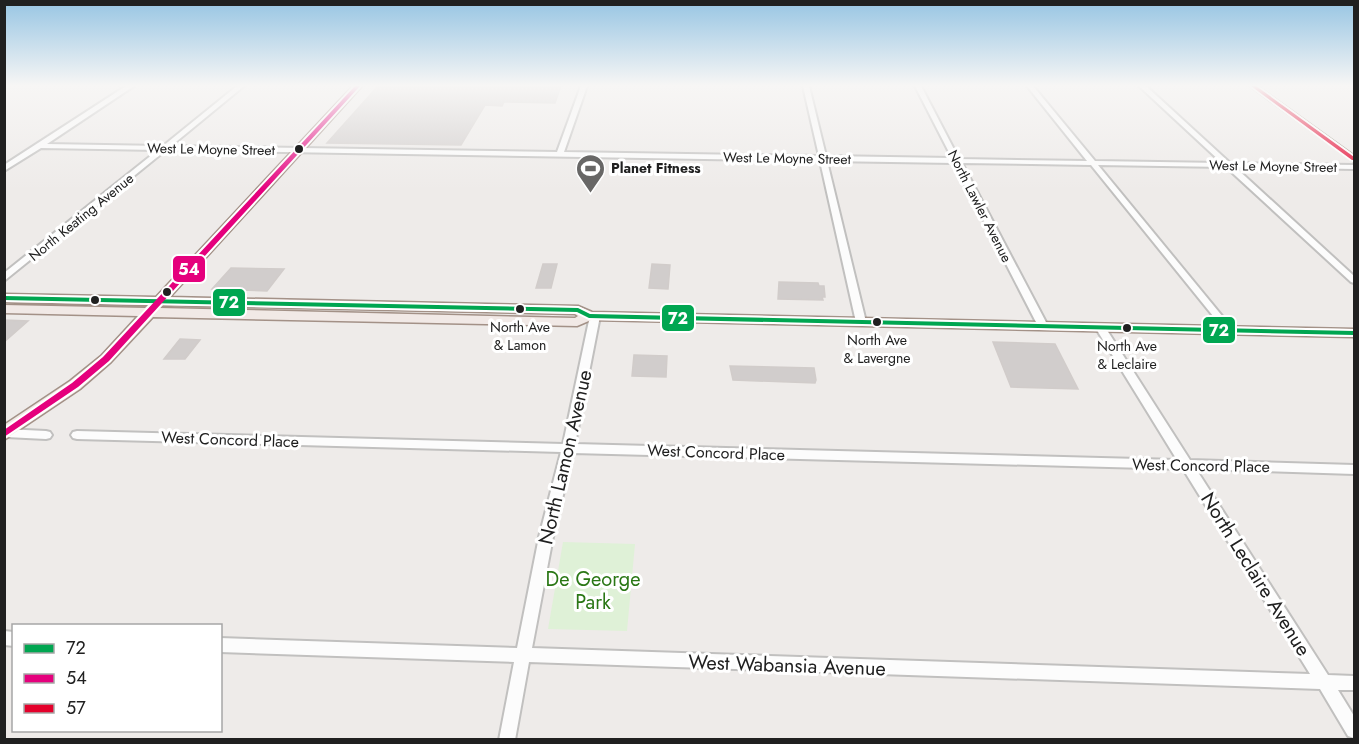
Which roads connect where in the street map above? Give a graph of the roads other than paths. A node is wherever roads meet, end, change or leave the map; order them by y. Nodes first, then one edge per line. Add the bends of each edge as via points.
1 (79, 121) edge
2 (198, 121) edge
3 (326, 121) edge
4 (572, 121) edge
5 (814, 121) edge
6 (936, 121) edge
7 (1058, 121) edge
8 (1180, 121) edge
9 (1301, 121) edge
10 (40, 146) junction
11 (165, 148) junction
12 (299, 150) junction
13 (560, 155) junction
14 (823, 159) junction
15 (1354, 159) edge
16 (957, 161) junction
17 (1092, 163) junction
18 (1229, 165) junction
19 (1354, 168) edge
20 (4, 169) edge
21 (4, 279) edge
22 (1354, 280) edge
23 (4, 298) edge
24 (159, 301) junction
25 (4, 309) edge
26 (148, 313) junction
27 (592, 316) junction
28 (861, 322) junction
29 (1043, 326) junction
30 (1100, 327) junction
31 (1228, 330) junction
32 (1354, 333) edge
33 (5, 434) edge
34 (46, 435) dead end
35 (77, 435) dead end
36 (568, 449) junction
37 (1187, 464) junction
38 (1354, 469) edge
39 (222, 645) edge
40 (523, 655) junction
41 (1324, 682) junction
42 (1354, 683) edge
43 (1354, 730) edge
44 (507, 740) edge

1 - 10 street
2 - 11 street, North Keating Avenue
3 - 12 main road
4 - 13 street
5 - 14 street
6 - 16 street, North Lawler Avenue
7 - 17 street
8 - 18 street
9 - 15 street
10 - 11 street, West Le Moyne Street
10 - 20 street
11 - 12 street, West Le Moyne Street
11 - 21 street, North Keating Avenue
12 - 13 street, West Le Moyne Street
12 - 24 main road
13 - 14 street, West Le Moyne Street
14 - 16 street, West Le Moyne Street
14 - 28 street
16 - 17 street, West Le Moyne Street
16 - 29 street, North Lawler Avenue
17 - 18 street, West Le Moyne Street
17 - 31 street
18 - 19 street, West Le Moyne Street
18 - 22 street
23 - 24 main road
24 - 26 main road
24 - 27 main road via 580,310
25 - 26 main road
26 - 27 main road via 577,322
26 - 33 main road via 100,364
27 - 28 main road
27 - 36 street, North Lamon Avenue
28 - 29 main road
29 - 30 main road
30 - 31 main road
30 - 37 street, North Leclaire Avenue
31 - 32 main road
33 - 34 street
35 - 36 street, West Concord Place
36 - 37 street, West Concord Place
36 - 40 street, North Lamon Avenue
37 - 38 street, West Concord Place
37 - 41 street, North Leclaire Avenue
39 - 40 street, West Wabansia Avenue
40 - 41 street, West Wabansia Avenue
40 - 44 street, North Lamon Avenue
41 - 42 street, West Wabansia Avenue
41 - 43 street, North Leclaire Avenue

